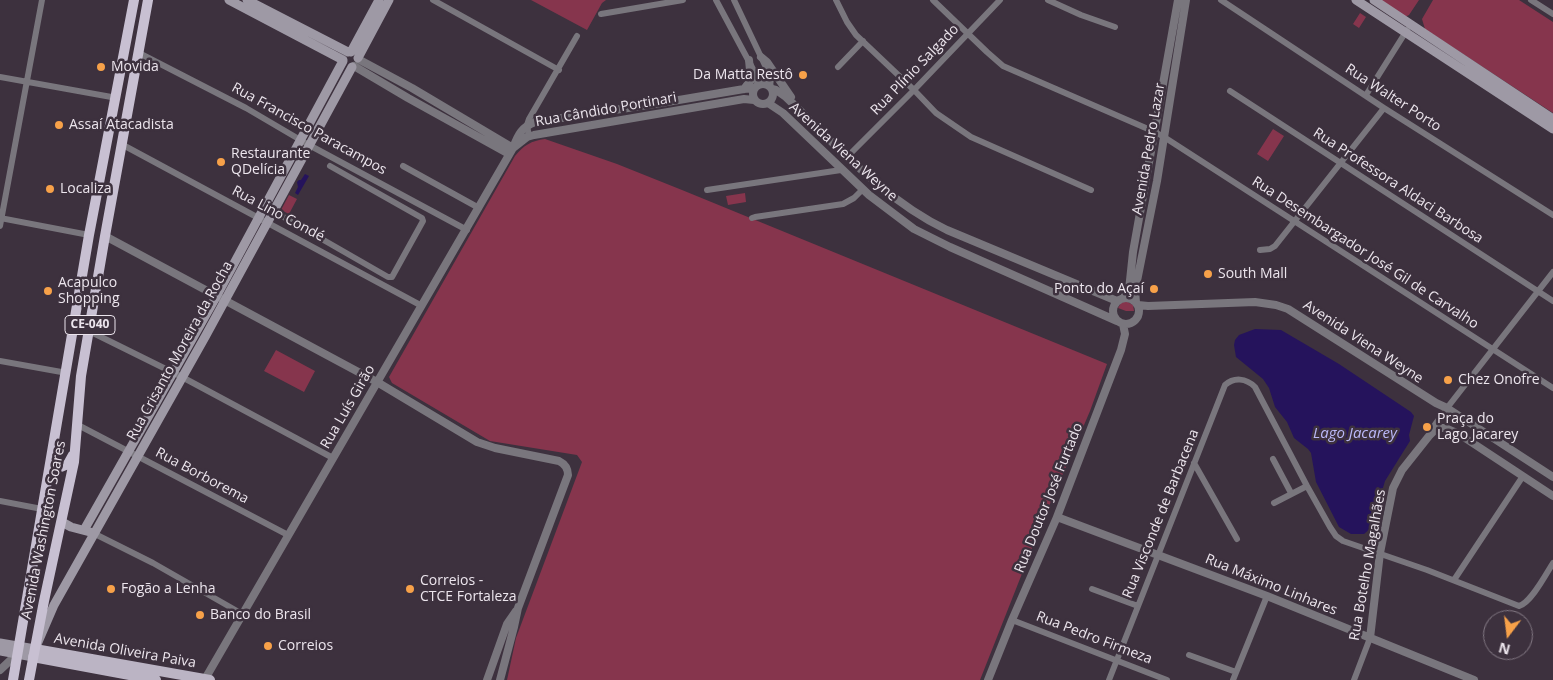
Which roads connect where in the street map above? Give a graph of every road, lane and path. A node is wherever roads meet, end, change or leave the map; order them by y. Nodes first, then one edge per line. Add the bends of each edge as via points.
1 (42, 0) edge
2 (134, 0) edge
3 (148, 0) edge
4 (229, 0) edge
5 (379, 0) edge
6 (389, 0) edge
7 (433, 0) edge
8 (683, 0) edge
9 (716, 0) edge
10 (734, 0) edge
11 (836, 0) edge
12 (933, 0) edge
13 (1000, 0) edge
14 (1048, 0) edge
15 (1178, 0) edge
16 (1186, 0) edge
17 (1221, 0) edge
18 (1356, 0) edge
19 (1374, 0) edge
20 (1531, 0) edge
21 (251, 5) edge
22 (601, 14) dead end
23 (1553, 14) edge
24 (1411, 24) junction
25 (1115, 27) dead end
26 (1406, 32) junction
27 (968, 34) junction
28 (577, 36) dead end
29 (864, 41) junction
30 (139, 53) junction
31 (761, 58) junction
32 (351, 59) junction
33 (749, 60) junction
34 (838, 67) dead end
35 (558, 70) junction
36 (1165, 74) junction
37 (1174, 76) junction
38 (0, 77) edge
39 (27, 82) junction
40 (756, 87) junction
41 (771, 88) junction
42 (744, 89) junction
43 (914, 90) junction
44 (1230, 91) dead end
45 (1366, 95) junction
46 (116, 98) junction
47 (754, 100) junction
48 (661, 103) junction
49 (768, 103) junction
50 (793, 104) junction
51 (1384, 108) junction
52 (662, 113) junction
53 (1553, 119) edge
54 (527, 125) junction
55 (1553, 129) edge
56 (1155, 132) junction
57 (529, 136) junction
58 (1164, 138) junction
59 (300, 140) junction
60 (122, 145) junction
61 (309, 145) junction
62 (511, 151) junction
63 (848, 156) junction
64 (1341, 164) junction
65 (330, 166) dead end
66 (403, 166) dead end
67 (841, 170) junction
68 (879, 185) junction
69 (707, 190) dead end
70 (863, 190) junction
71 (1091, 190) dead end
72 (869, 195) junction
73 (895, 198) junction
74 (1142, 205) junction
75 (1152, 207) junction
76 (479, 208) junction
77 (888, 210) junction
78 (273, 211) junction
79 (1553, 215) edge
80 (752, 218) dead end
81 (263, 220) junction
82 (0, 221) edge
83 (1294, 222) junction
84 (467, 230) junction
85 (90, 235) junction
86 (105, 236) junction
87 (1260, 250) dead end
88 (1553, 272) edge
89 (1537, 291) junction
90 (220, 299) junction
91 (1120, 299) junction
92 (1553, 302) edge
93 (1137, 303) junction
94 (422, 306) junction
95 (1120, 322) junction
96 (89, 331) junction
97 (1493, 350) junction
98 (0, 361) edge
99 (67, 373) junction
100 (178, 375) junction
101 (377, 382) junction
102 (1553, 388) edge
103 (1447, 408) junction
104 (78, 425) junction
105 (1429, 436) junction
106 (76, 446) junction
107 (128, 451) junction
108 (52, 455) junction
109 (137, 456) junction
110 (333, 458) junction
111 (1273, 459) dead end
112 (1194, 463) junction
113 (1523, 476) junction
114 (1553, 477) edge
115 (1306, 486) junction
116 (1291, 493) junction
117 (1553, 496) edge
118 (0, 501) edge
119 (1274, 503) dead end
120 (42, 509) junction
121 (1057, 517) junction
122 (62, 522) junction
123 (84, 530) junction
124 (95, 534) junction
125 (288, 535) junction
126 (1237, 539) dead end
127 (1380, 553) junction
128 (1159, 554) junction
129 (1553, 563) edge
130 (1454, 580) junction
131 (1092, 589) dead end
132 (1267, 596) junction
133 (1138, 606) junction
134 (518, 608) junction
135 (244, 615) junction
136 (1012, 620) junction
137 (1370, 638) junction
138 (0, 643) edge
139 (0, 650) edge
140 (17, 650) junction
141 (34, 653) junction
142 (1189, 655) dead end
143 (1116, 660) junction
144 (0, 670) edge
145 (1236, 672) junction
146 (13, 680) edge
147 (29, 680) edge
148 (152, 680) edge
149 (208, 680) edge
150 (487, 680) edge
151 (500, 680) edge
152 (988, 680) edge
153 (1109, 680) edge
154 (1167, 680) edge
155 (1233, 680) edge
156 (1354, 680) edge
157 (1474, 680) edge

1 - 39 street
2 - 46 highway, Avenida Washington Soares / CE-040
3 - 30 highway, Avenida Washington Soares / CE-040
4 - 21 main road
5 - 32 main road, Rua Crisanto Moreira da Rocha
6 - 32 main road, Rua Crisanto Moreira da Rocha
7 - 35 street
8 - 22 street
9 - 33 street
10 - 31 street
11 - 29 street via 847,22
12 - 27 street, Rua Desembargador José Gil de Carvalho
13 - 27 street, Rua Plínio Salgado
14 - 25 street
15 - 36 street, Avenida Pedro Lazar
16 - 37 street, Avenida Pedro Lazar
17 - 45 street, Rua Walter Porto
18 - 26 main road
19 - 24 main road
20 - 23 street
21 - 32 main road
24 - 26 street
24 - 53 main road
26 - 45 street
26 - 55 main road
27 - 43 street, Rua Plínio Salgado
27 - 56 street, Rua Desembargador José Gil de Carvalho via 1003,66
28 - 35 street
29 - 34 street
29 - 43 street
30 - 59 street, Rua Francisco Paracampos
30 - 60 highway, Avenida Washington Soares / CE-040
31 - 41 street via 771,78
31 - 50 street via 767,62
32 - 59 main road, Rua Crisanto Moreira da Rocha
32 - 61 main road, Rua Crisanto Moreira da Rocha
32 - 62 street via 408,98
33 - 40 street
33 - 42 street via 752,80
35 - 54 street
36 - 37 street
36 - 56 street, Avenida Pedro Lazar
37 - 58 street, Avenida Pedro Lazar
38 - 39 street
39 - 46 street
39 - 82 street
40 - 41 street via 766,84
40 - 42 street, Rua Cândido Portinari
40 - 47 street
41 - 49 street via 773,96
41 - 50 street, Avenida Viena Weyne
42 - 48 street, Rua Cândido Portinari
43 - 63 street, Rua Plínio Salgado
43 - 71 street via 936,113 971,137
44 - 64 street, Rua Professora Aldaci Barbosa
45 - 51 street, Rua Walter Porto
46 - 85 highway, Avenida Washington Soares / CE-040
47 - 49 street via 760,104
47 - 52 street, Rua Cândido Portinari
48 - 52 street
48 - 54 street, Rua Cândido Portinari
49 - 67 street, Avenida Viena Weyne via 783,113
50 - 63 street, Avenida Viena Weyne
51 - 64 street
51 - 79 street, Rua Walter Porto
52 - 57 street, Rua Cândido Portinari
54 - 57 street
54 - 62 street, Rua Cândido Portinari via 519,133
56 - 58 street, Rua Desembargador José Gil de Carvalho
56 - 74 street, Avenida Pedro Lazar
57 - 62 street, Rua Cândido Portinari
58 - 75 street, Avenida Pedro Lazar
58 - 83 street, Rua Desembargador José Gil de Carvalho
59 - 61 street, Rua Francisco Paracampos
59 - 81 main road, Rua Crisanto Moreira da Rocha
60 - 81 street, Rua Lino Condé
60 - 86 highway, Avenida Washington Soares / CE-040
61 - 78 main road, Rua Crisanto Moreira da Rocha
61 - 84 street, Rua Francisco Paracampos
62 - 76 street, Rua Luís Girão
63 - 68 street, Avenida Viena Weyne
64 - 83 street
64 - 89 street, Rua Professora Aldaci Barbosa
65 - 78 street via 422,218 423,222 392,277
66 - 76 street
67 - 69 street
67 - 70 street, Avenida Viena Weyne
68 - 72 street via 876,192
68 - 73 street, Avenida Viena Weyne
70 - 72 street, Avenida Viena Weyne
70 - 80 street via 843,204
72 - 77 street, Avenida Viena Weyne
73 - 77 street via 889,201
73 - 91 street, Avenida Viena Weyne via 947,230
74 - 75 street
74 - 91 street, Avenida Pedro Lazar via 1128,290
75 - 93 street, Avenida Pedro Lazar via 1135,291
76 - 84 street, Rua Luís Girão
77 - 95 street, Avenida Viena Weyne via 928,237
78 - 81 main road, Rua Crisanto Moreira da Rocha
81 - 90 main road, Rua Crisanto Moreira da Rocha
81 - 94 street, Rua Lino Condé
82 - 85 street
83 - 87 street via 1275,246 1270,250
83 - 97 street, Rua Desembargador José Gil de Carvalho
84 - 94 street, Rua Luís Girão
85 - 99 highway, Avenida Washington Soares / CE-040
86 - 90 street
86 - 96 highway, Avenida Washington Soares / CE-040
88 - 89 street, Rua Botelho Magalhães
89 - 92 street, Rua Professora Aldaci Barbosa
89 - 97 street, Rua Botelho Magalhães
90 - 100 main road, Rua Crisanto Moreira da Rocha
90 - 101 street
91 - 93 street via 1132,298
91 - 95 street via 1112,311
93 - 95 street via 1139,312 1136,319 1130,323
93 - 103 street, Avenida Viena Weyne via 1148,306 1255,302 1281,306
94 - 101 street, Rua Luís Girão
95 - 121 street, Rua Doutor José Furtado via 1125,334 1121,350
96 - 100 street
96 - 104 highway, Avenida Washington Soares / CE-040 via 81,376
97 - 102 street, Rua Desembargador José Gil de Carvalho
97 - 103 street, Rua Botelho Magalhães
98 - 99 street
99 - 108 highway, Avenida Washington Soares / CE-040
100 - 107 main road, Rua Crisanto Moreira da Rocha
100 - 109 main road, Rua Crisanto Moreira da Rocha
100 - 110 street
101 - 110 street, Rua Luís Girão
101 - 134 street via 477,442 559,462 566,467 568,474
103 - 105 street, Rua Botelho Magalhães
103 - 114 street, Avenida Viena Weyne
104 - 106 highway, Avenida Washington Soares / CE-040
104 - 107 street, Rua Borborema
105 - 113 street via 1437,428 1445,428
105 - 127 street, Rua Botelho Magalhães via 1402,470 1393,488
106 - 108 highway via 71,460 61,467
106 - 122 highway, Avenida Washington Soares / CE-040
107 - 109 street, Rua Borborema
107 - 123 main road, Rua Crisanto Moreira da Rocha
108 - 120 highway, Avenida Washington Soares / CE-040
109 - 124 main road, Rua Crisanto Moreira da Rocha
109 - 125 street, Rua Borborema
110 - 125 street, Rua Luís Girão
111 - 116 street
112 - 115 street, Rua Visconde de Barbacena via 1225,385 1236,379 1252,384 1259,393
112 - 126 street
112 - 128 street, Rua Visconde de Barbacena
113 - 117 street
113 - 130 street
115 - 116 street
115 - 127 street via 1336,536
116 - 119 street
118 - 120 street
120 - 140 highway, Avenida Washington Soares / CE-040
121 - 128 street, Rua Máximo Linhares
121 - 136 street, Rua Doutor José Furtado
122 - 123 main road
122 - 141 highway, Avenida Washington Soares / CE-040
123 - 124 main road
124 - 135 street
124 - 141 main road, Rua Crisanto Moreira da Rocha via 54,605
125 - 135 street, Rua Luís Girão
127 - 130 street
127 - 137 street, Rua Botelho Magalhães
128 - 132 street, Rua Máximo Linhares
128 - 133 street, Rua Visconde de Barbacena
129 - 130 street via 1521,606
131 - 133 street
132 - 137 street, Rua Máximo Linhares
132 - 145 street
133 - 143 street, Rua Visconde de Barbacena
134 - 150 street via 507,624
134 - 151 street
135 - 149 street, Rua Luís Girão
136 - 143 street, Rua Pedro Firmeza
136 - 152 street, Rua Doutor José Furtado
137 - 156 street, Rua Botelho Magalhães
137 - 157 street, Rua Máximo Linhares
138 - 140 main road
139 - 140 main road
140 - 141 main road
140 - 144 street
140 - 146 highway, Avenida Washington Soares / CE-040
141 - 147 highway, Avenida Washington Soares / CE-040
141 - 148 main road, Avenida Oliveira Paiva
141 - 149 main road, Avenida Oliveira Paiva
142 - 145 street
143 - 153 street, Rua Visconde de Barbacena
143 - 154 street, Rua Pedro Firmeza
145 - 155 street

